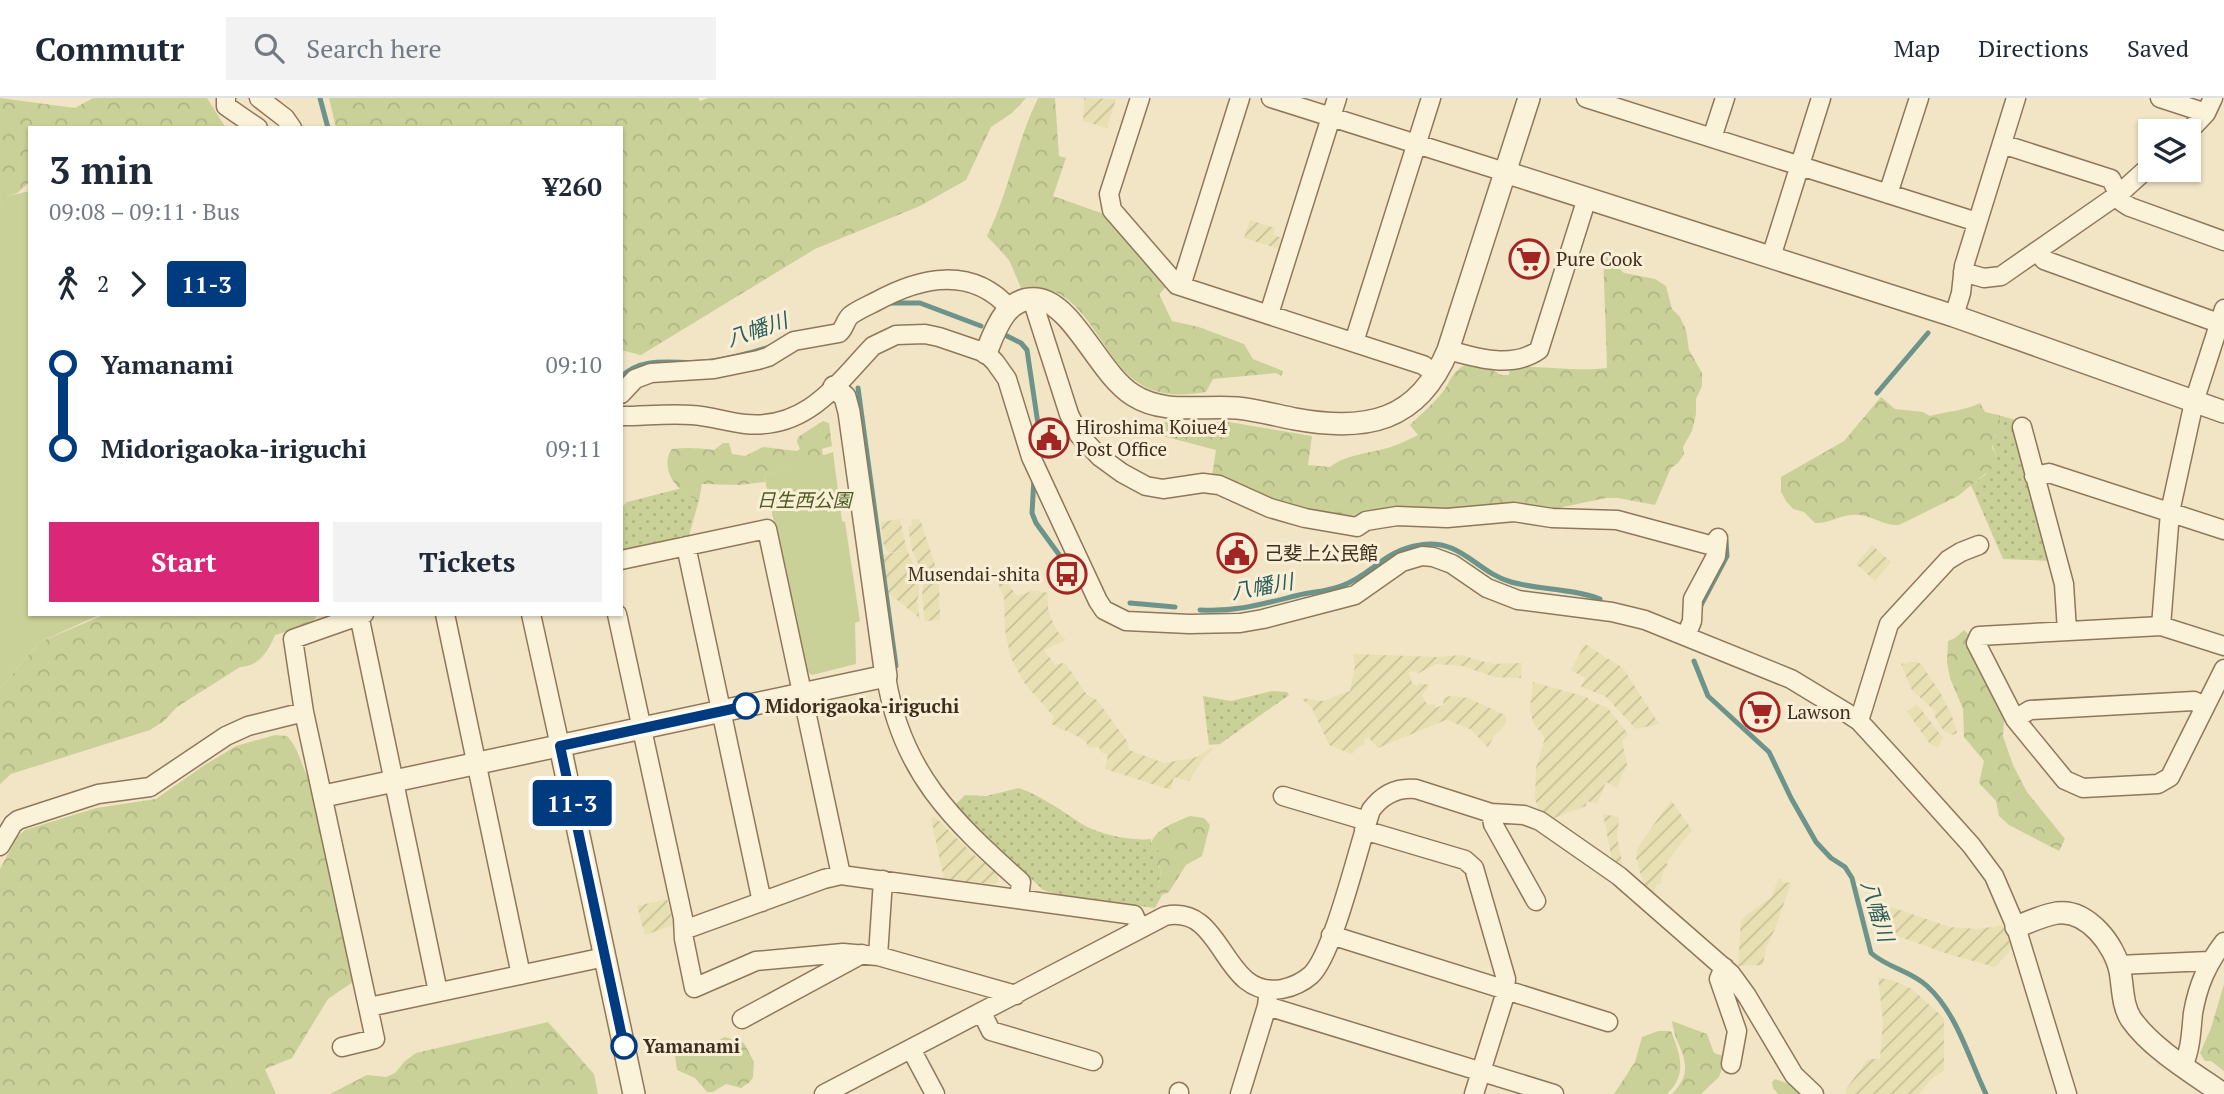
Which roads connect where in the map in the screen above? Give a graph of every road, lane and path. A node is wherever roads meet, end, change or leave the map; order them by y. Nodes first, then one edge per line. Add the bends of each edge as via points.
1 (226, 98) edge
2 (259, 98) edge
3 (1140, 98) edge
4 (1240, 98) edge
5 (1271, 98) edge
6 (1337, 98) edge
7 (1431, 98) edge
8 (1529, 98) edge
9 (1586, 98) edge
10 (1725, 98) edge
11 (1821, 98) edge
12 (1919, 98) edge
13 (2016, 98) edge
14 (2160, 98) edge
15 (1628, 104) edge
16 (2209, 105) edge
17 (1331, 117) junction
18 (2198, 119) edge
19 (255, 126) edge
20 (291, 126) edge
21 (1712, 138) junction
22 (2002, 144) junction
23 (1416, 145) junction
24 (1799, 166) junction
25 (1505, 172) junction
26 (2138, 177) edge
27 (1888, 194) junction
28 (2119, 194) junction
29 (1587, 198) junction
30 (1977, 222) junction
31 (2224, 241) edge
32 (2038, 251) junction
33 (1771, 257) junction
34 (1963, 272) junction
35 (1181, 286) junction
36 (1031, 299) junction
37 (1010, 309) junction
38 (1269, 314) junction
39 (1954, 316) junction
40 (2223, 319) edge
41 (1354, 342) junction
42 (1448, 350) junction
43 (986, 353) junction
44 (1436, 374) junction
45 (834, 387) junction
46 (623, 392) edge
47 (2194, 402) junction
48 (2224, 412) edge
49 (623, 416) edge
50 (2022, 426) dead end
51 (2034, 476) junction
52 (2170, 512) junction
53 (2224, 530) edge
54 (1979, 545) dead end
55 (686, 546) junction
56 (623, 560) edge
57 (359, 616) edge
58 (362, 616) edge
59 (445, 616) edge
60 (531, 616) edge
61 (617, 616) edge
62 (2161, 626) junction
63 (2067, 631) junction
64 (1686, 636) junction
65 (2224, 646) edge
66 (2224, 669) edge
67 (886, 676) junction
68 (801, 694) junction
69 (2205, 707) junction
70 (304, 712) junction
71 (721, 712) junction
72 (2015, 719) junction
73 (1859, 722) junction
74 (641, 729) junction
75 (560, 746) junction
76 (476, 764) junction
77 (394, 782) junction
78 (324, 796) junction
79 (1283, 796) dead end
80 (1491, 813) junction
81 (1365, 825) junction
82 (0, 846) edge
83 (841, 875) junction
84 (883, 880) junction
85 (1019, 898) junction
86 (1536, 901) dead end
87 (762, 902) junction
88 (2016, 927) junction
89 (1140, 929) junction
90 (684, 930) junction
91 (1331, 935) junction
92 (2224, 942) edge
93 (871, 955) junction
94 (605, 957) junction
95 (2209, 961) junction
96 (2118, 965) junction
97 (1724, 967) junction
98 (521, 975) junction
99 (1505, 989) junction
100 (438, 992) junction
101 (1016, 995) junction
102 (1268, 998) junction
103 (369, 1007) junction
104 (982, 1013) junction
105 (742, 1019) dead end
106 (1608, 1022) dead end
107 (342, 1047) dead end
108 (911, 1048) junction
109 (1093, 1061) dead end
110 (1731, 1064) dead end
111 (2183, 1066) junction
112 (1481, 1072) junction
113 (634, 1094) edge
114 (824, 1094) edge
115 (935, 1094) edge
116 (1240, 1094) edge
117 (1474, 1094) edge
118 (1554, 1094) edge
119 (1814, 1094) edge
120 (2067, 1094) edge
121 (2223, 1094) edge

1 - 19 street via 226,106
2 - 20 street
3 - 35 street via 1109,194 1112,210
4 - 35 street
5 - 17 street
6 - 17 street
7 - 23 street
8 - 25 street
9 - 15 street
10 - 21 street
11 - 24 street
12 - 27 street
13 - 22 street
14 - 16 street
15 - 21 street
16 - 18 street
17 - 23 street
17 - 38 street
21 - 24 street
22 - 28 street via 2111,179
22 - 30 street
23 - 25 street
23 - 41 street
24 - 27 street
24 - 33 street
25 - 29 street
25 - 42 street
26 - 28 street
27 - 30 street
28 - 31 street via 2130,207
28 - 32 street
29 - 33 street
29 - 42 street via 1539,350 1528,357 1488,362
30 - 34 street
32 - 34 street via 1996,278
32 - 40 street via 2044,260
33 - 39 street
34 - 39 street
35 - 38 street
36 - 37 street
36 - 44 street via 1049,302 1063,313 1122,387 1162,406 1239,408 1321,422 1368,421 1400,412
36 - 64 street via 1079,435 1100,457 1146,486 1219,485 1270,508 1357,527 1397,516 1447,518 1514,512 1617,520 1717,542 1716,556 1693,599
37 - 43 street
37 - 46 street via 989,290 940,279 909,286 846,322 839,333 794,341 758,360 714,369 651,373
38 - 41 street
39 - 47 street
40 - 47 street
41 - 44 street via 1423,365
42 - 44 street
43 - 45 street via 931,335 896,335 873,346
43 - 64 street via 1007,379 1031,457 1098,601 1104,610 1126,621 1263,619 1355,595 1402,562 1422,556 1442,559 1518,600 1625,615
45 - 49 street via 811,409 778,423 745,424 693,415
45 - 67 street via 845,397 849,412
47 - 48 street
47 - 52 street
50 - 51 street
51 - 52 street via 2049,473
51 - 63 street via 2064,584
52 - 53 street
52 - 62 street
54 - 73 street via 1948,560 1889,624
55 - 56 street
55 - 68 street via 766,529
55 - 71 street
57 - 70 street via 293,639
58 - 77 street
59 - 76 street
60 - 75 street
61 - 74 street
62 - 63 street
62 - 65 street
63 - 72 street via 1979,636 1976,643
64 - 73 street via 1791,679
66 - 69 street
67 - 68 street
67 - 85 street via 897,724 923,781 1021,882
68 - 71 street
68 - 83 street
69 - 72 street via 2194,701 2030,710
69 - 72 street via 2170,777 2158,783 2083,788 2065,780
70 - 78 street
70 - 82 street via 226,736 150,787 97,794 18,820
71 - 74 street
71 - 87 street
73 - 88 street via 1987,866
74 - 75 street
74 - 90 street
75 - 76 street
75 - 94 street
76 - 77 street
76 - 98 street
77 - 78 street
77 - 100 street
78 - 103 street
79 - 81 street
80 - 81 street via 1404,788 1377,802
80 - 86 street
80 - 97 street via 1524,815 1552,829 1619,876
81 - 91 street
81 - 99 street via 1471,863 1506,979
83 - 84 street
83 - 87 street
84 - 85 street
84 - 93 street
85 - 89 street via 1134,915
87 - 90 street
88 - 96 street via 2058,913 2072,915 2106,939
88 - 120 street
89 - 101 street
89 - 102 street via 1172,915 1192,919
90 - 93 street via 694,988 756,961
91 - 99 street
91 - 102 street via 1310,976
92 - 95 street
93 - 101 street
93 - 105 street
94 - 98 street
94 - 113 street
95 - 96 street
95 - 111 street
96 - 111 street via 2131,1019
97 - 110 street via 1719,979 1737,1031
97 - 119 street via 1794,1076
98 - 100 street
99 - 106 street
99 - 112 street
100 - 103 street
101 - 104 street
102 - 112 street
102 - 116 street
103 - 107 street via 375,1039
104 - 108 street
104 - 109 street via 992,1031
108 - 114 street
108 - 115 street
111 - 121 street
112 - 117 street
112 - 118 street

